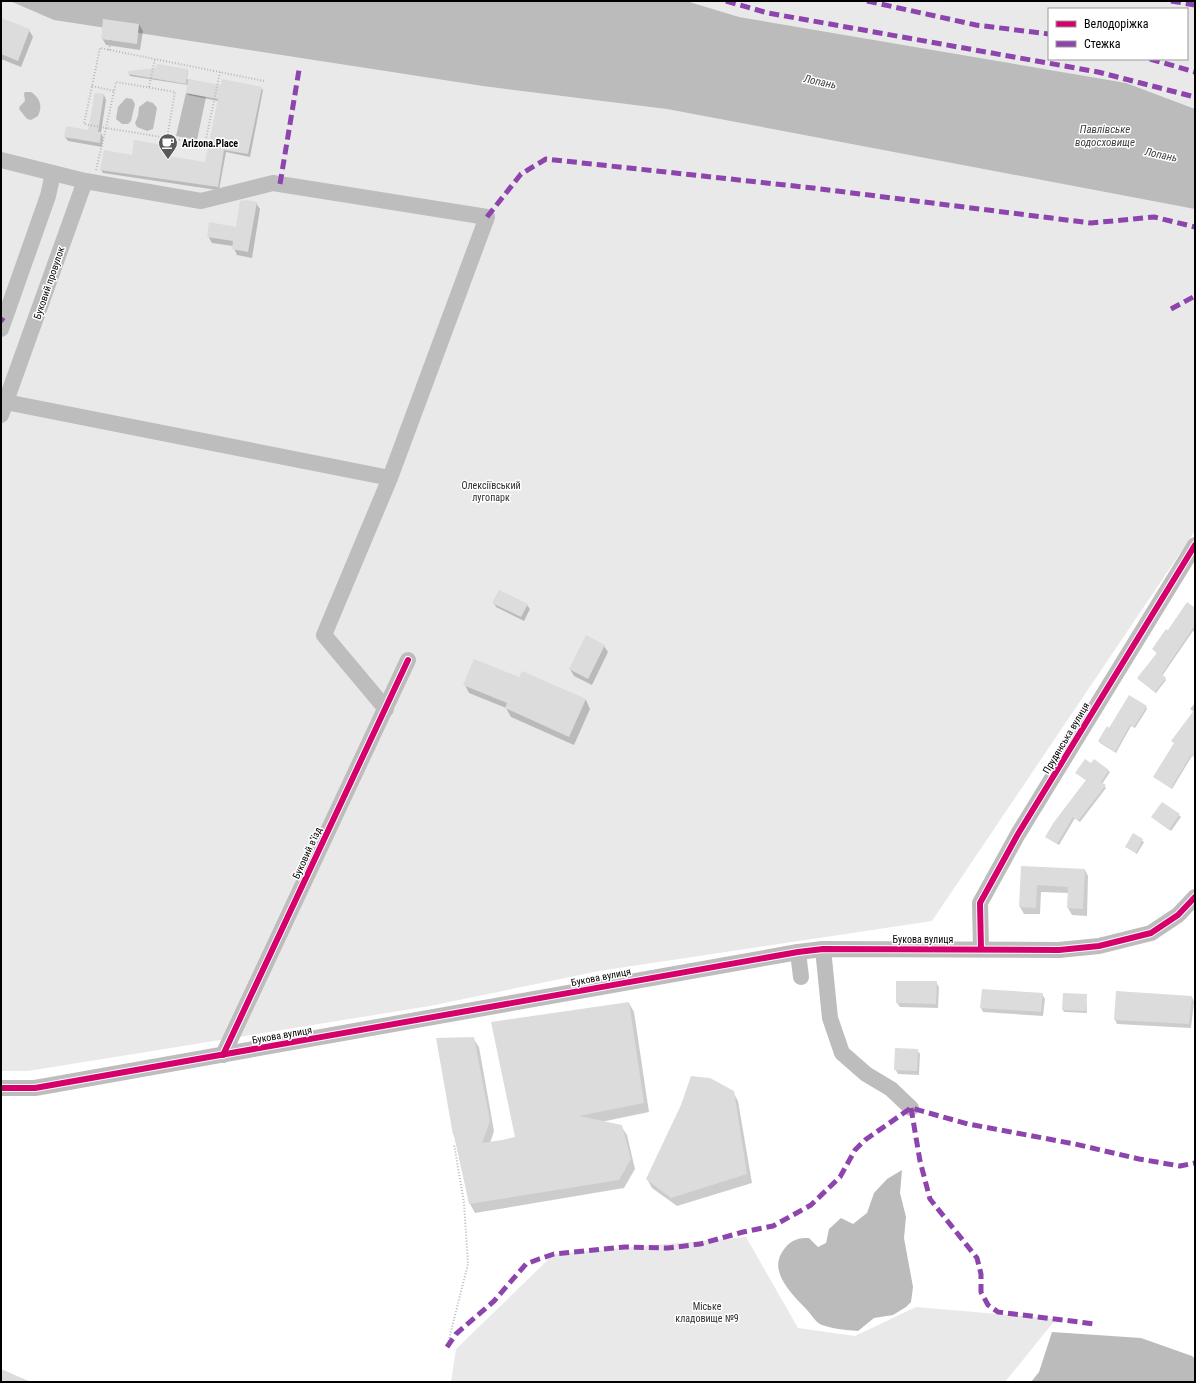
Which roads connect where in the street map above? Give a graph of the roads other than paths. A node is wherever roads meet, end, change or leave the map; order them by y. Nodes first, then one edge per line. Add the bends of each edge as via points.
1 (1, 160) edge
2 (53, 174) junction
3 (89, 182) junction
4 (1, 328) edge
5 (2, 406) edge
6 (390, 478) junction
7 (1195, 545) edge
8 (408, 660) dead end
9 (386, 709) junction
10 (1195, 897) edge
11 (822, 949) junction
12 (982, 949) junction
13 (798, 952) junction
14 (801, 977) dead end
15 (223, 1055) junction
16 (1, 1088) edge
17 (911, 1108) dead end

1 - 2 street
2 - 3 street
2 - 4 street via 48,196
3 - 5 street, Буковий провулок
3 - 6 street via 200,201 273,183 487,217
5 - 6 street
6 - 9 street via 324,635
7 - 12 street, Прудянська вулиця via 1018,834 980,903
8 - 9 street, Буковий в'їзд
9 - 15 street, Буковий в'їзд
10 - 12 street, Букова вулиця via 1178,915 1151,933 1099,946 1059,950
11 - 12 street, Букова вулиця
11 - 13 street, Букова вулиця
11 - 17 street via 830,1018 842,1053 866,1074 891,1089
13 - 14 street
13 - 15 street, Букова вулиця
15 - 16 street, Букова вулиця via 35,1088

